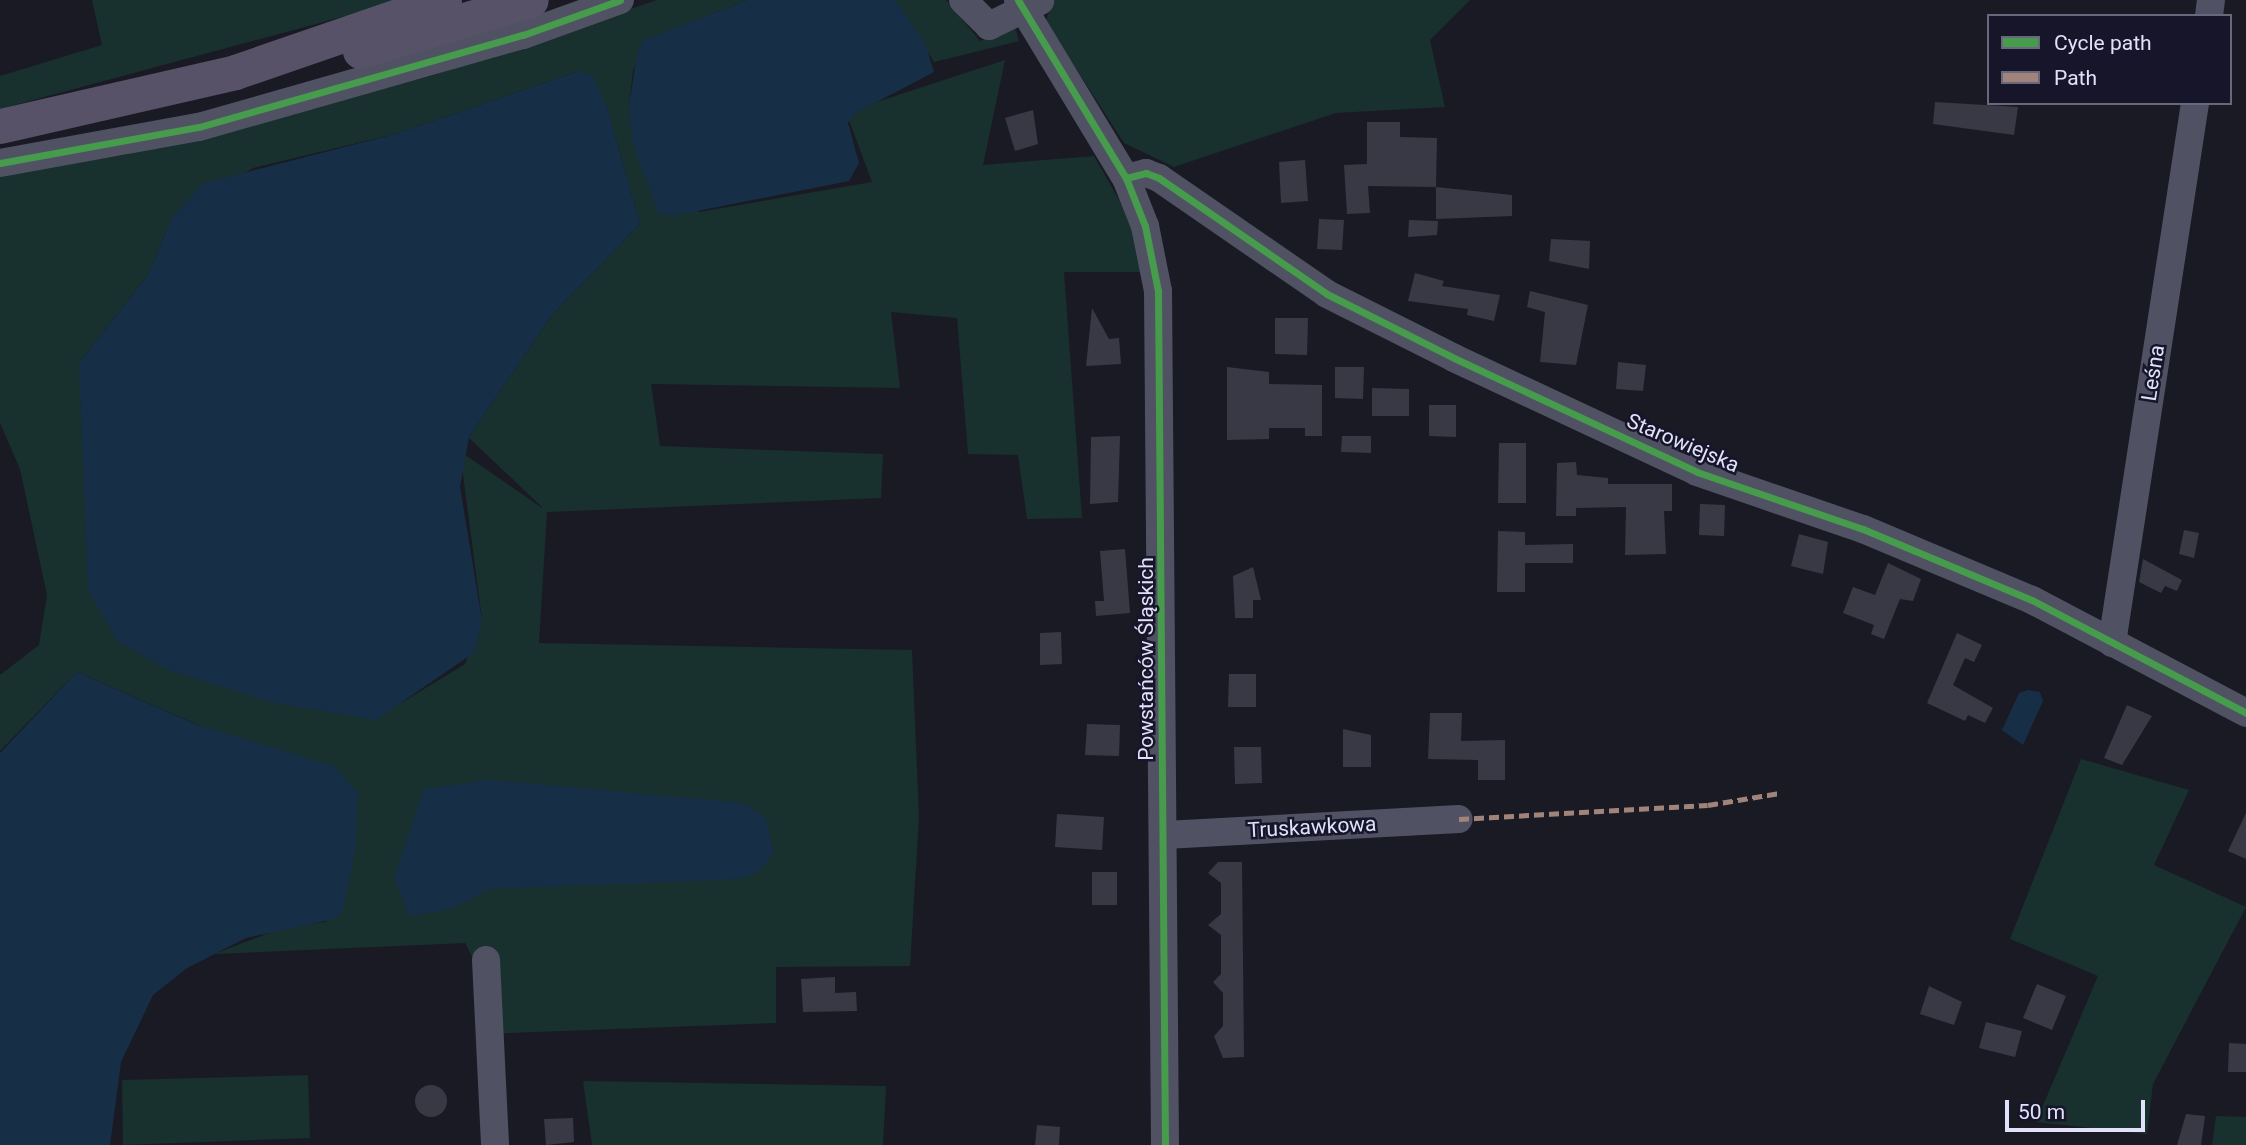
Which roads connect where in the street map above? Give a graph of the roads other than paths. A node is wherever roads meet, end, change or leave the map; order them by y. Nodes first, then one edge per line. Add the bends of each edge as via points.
1 (444, 0) edge
2 (531, 0) edge
3 (620, 0) edge
4 (963, 0) edge
5 (1028, 4) edge
6 (235, 72) junction
7 (2195, 105) edge
8 (0, 126) edge
9 (0, 163) edge
10 (1126, 178) junction
11 (2112, 643) junction
12 (2246, 713) edge
13 (1459, 819) dead end
14 (1165, 835) junction
15 (486, 960) dead end
16 (495, 1145) edge
17 (1165, 1145) edge

1 - 6 main road
2 - 6 main road via 333,58
3 - 9 street via 523,35 210,124
4 - 5 street via 989,26
5 - 10 street, Powstańców Śląskich
6 - 8 main road
7 - 11 street, Leśna
10 - 11 street, Starowiejska via 1146,173 1159,178 1327,294 1478,370 1697,472 1863,529 2032,600
10 - 14 street, Powstańców Śląskich via 1145,226 1157,291
11 - 12 street, Starowiejska
13 - 14 street, Truskawkowa
14 - 17 street, Powstańców Śląskich
15 - 16 street

